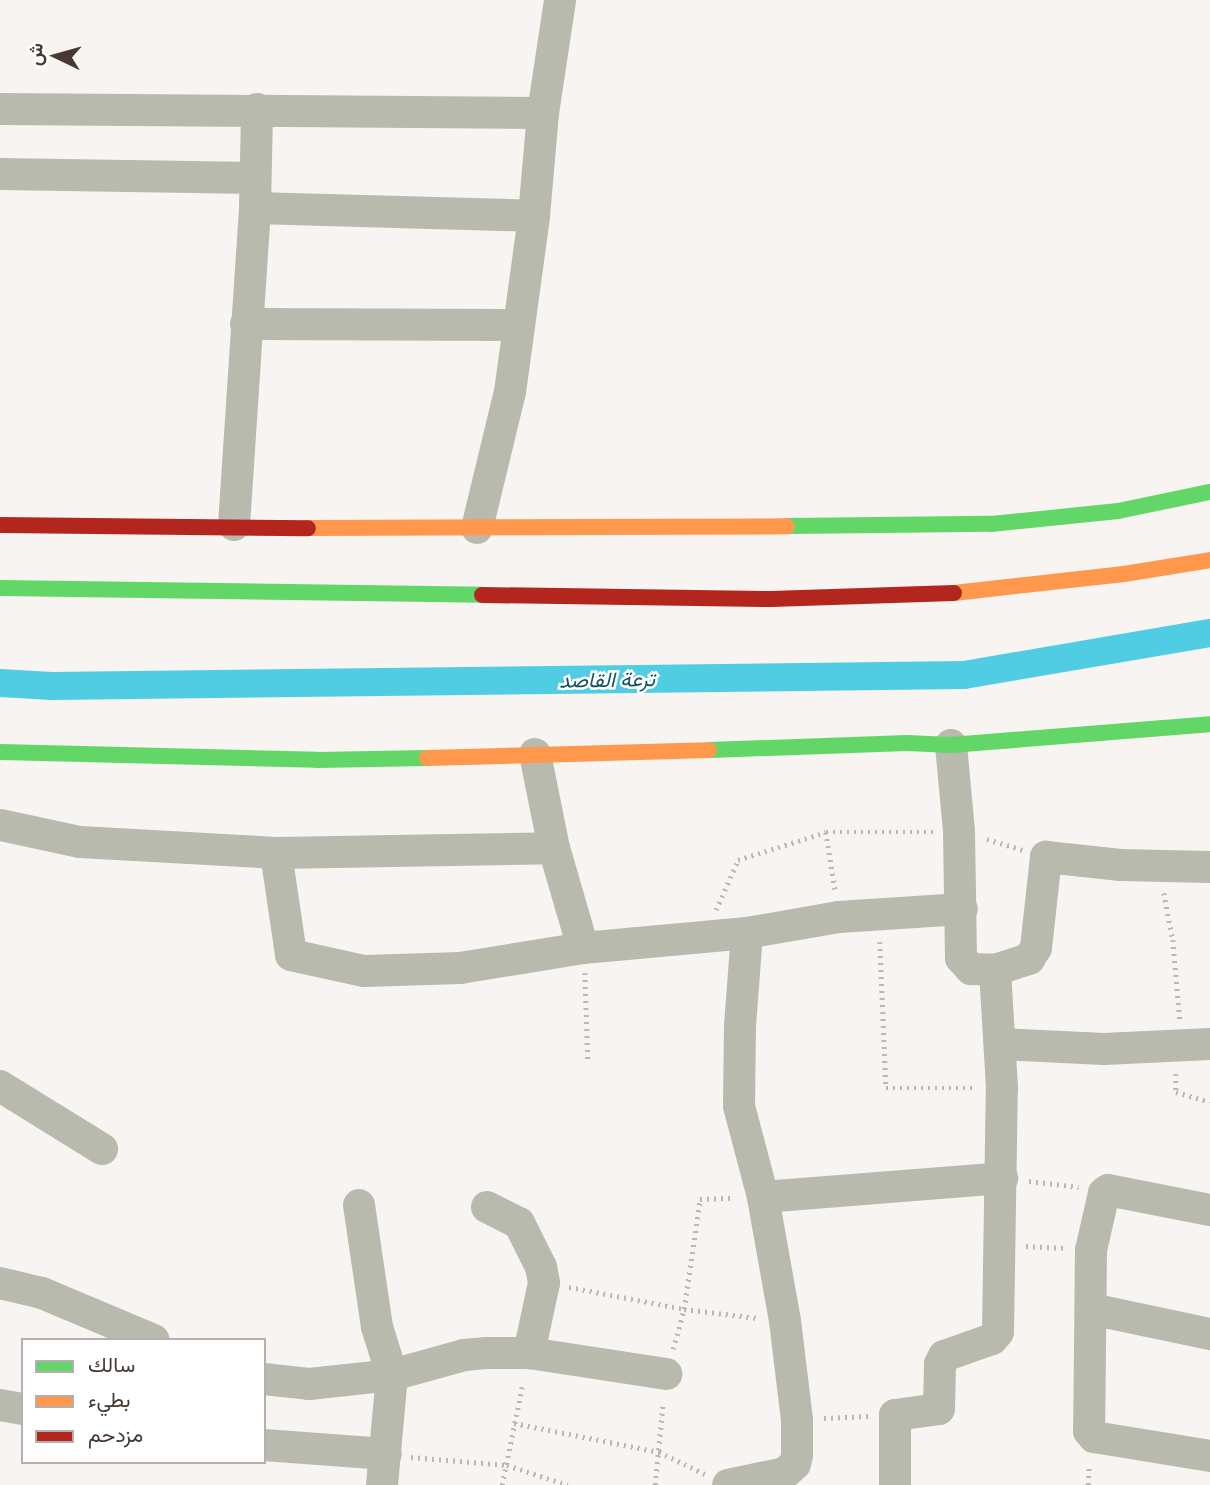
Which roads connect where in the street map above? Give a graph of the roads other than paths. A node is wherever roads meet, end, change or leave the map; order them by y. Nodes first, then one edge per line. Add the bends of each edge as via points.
1 (560, 0) edge
2 (0, 108) edge
3 (257, 108) junction
4 (543, 113) junction
5 (0, 174) edge
6 (255, 193) junction
7 (534, 216) junction
8 (246, 324) junction
9 (519, 325) junction
10 (1210, 492) edge
11 (0, 525) edge
12 (234, 525) junction
13 (477, 528) junction
14 (1210, 560) edge
15 (0, 588) edge
16 (1210, 724) edge
17 (951, 745) junction
18 (0, 752) edge
19 (535, 754) junction
20 (0, 825) edge
21 (555, 848) junction
22 (276, 853) junction
23 (1210, 867) edge
24 (962, 909) junction
25 (747, 933) junction
26 (583, 948) junction
27 (995, 970) junction
28 (1001, 1044) junction
29 (1196, 1044) edge
30 (0, 1086) edge
31 (102, 1149) dead end
32 (1002, 1178) junction
33 (763, 1197) junction
34 (359, 1205) dead end
35 (487, 1208) dead end
36 (1210, 1210) edge
37 (0, 1283) edge
38 (1091, 1309) junction
39 (1210, 1334) edge
40 (149, 1338) edge
41 (528, 1353) junction
42 (666, 1374) road end
43 (392, 1376) junction
44 (266, 1380) edge
45 (0, 1405) edge
46 (21, 1409) edge
47 (266, 1445) edge
48 (386, 1454) junction
49 (1210, 1456) edge
50 (382, 1485) edge
51 (729, 1485) edge
52 (895, 1485) edge

1 - 4 street
2 - 3 street
3 - 4 street
3 - 6 street
4 - 7 street
5 - 6 street
6 - 7 street
6 - 8 street
7 - 9 street
8 - 9 street
8 - 12 street
9 - 13 street via 510,392
10 - 13 street via 1118,511 991,524
11 - 12 street
12 - 13 street via 354,530
14 - 15 street via 965,593 771,599
16 - 17 street
17 - 19 street
17 - 24 street
18 - 19 street via 317,760
19 - 21 street
20 - 22 street via 80,842
21 - 22 street
21 - 26 street
22 - 26 street via 289,951 295,958 364,971 460,968
23 - 27 street via 1046,857 1036,948 1029,959
24 - 25 street via 839,917
24 - 27 street via 962,963 971,969
25 - 26 street
25 - 33 street via 739,1106
27 - 28 street
28 - 29 street via 1104,1049
28 - 32 street
30 - 31 street
32 - 33 street
32 - 52 street via 998,1332 992,1339 944,1356 939,1409 897,1414
33 - 51 street via 785,1321 797,1455 791,1469
34 - 43 street via 377,1326
35 - 41 street via 520,1223 541,1267 544,1283
36 - 38 street via 1108,1190 1104,1193 1091,1250
37 - 40 street via 42,1293
38 - 39 street
38 - 49 street via 1090,1436
41 - 42 street
41 - 43 street via 464,1355
43 - 44 street via 309,1384
43 - 48 street
45 - 46 street
47 - 48 street
48 - 50 street

